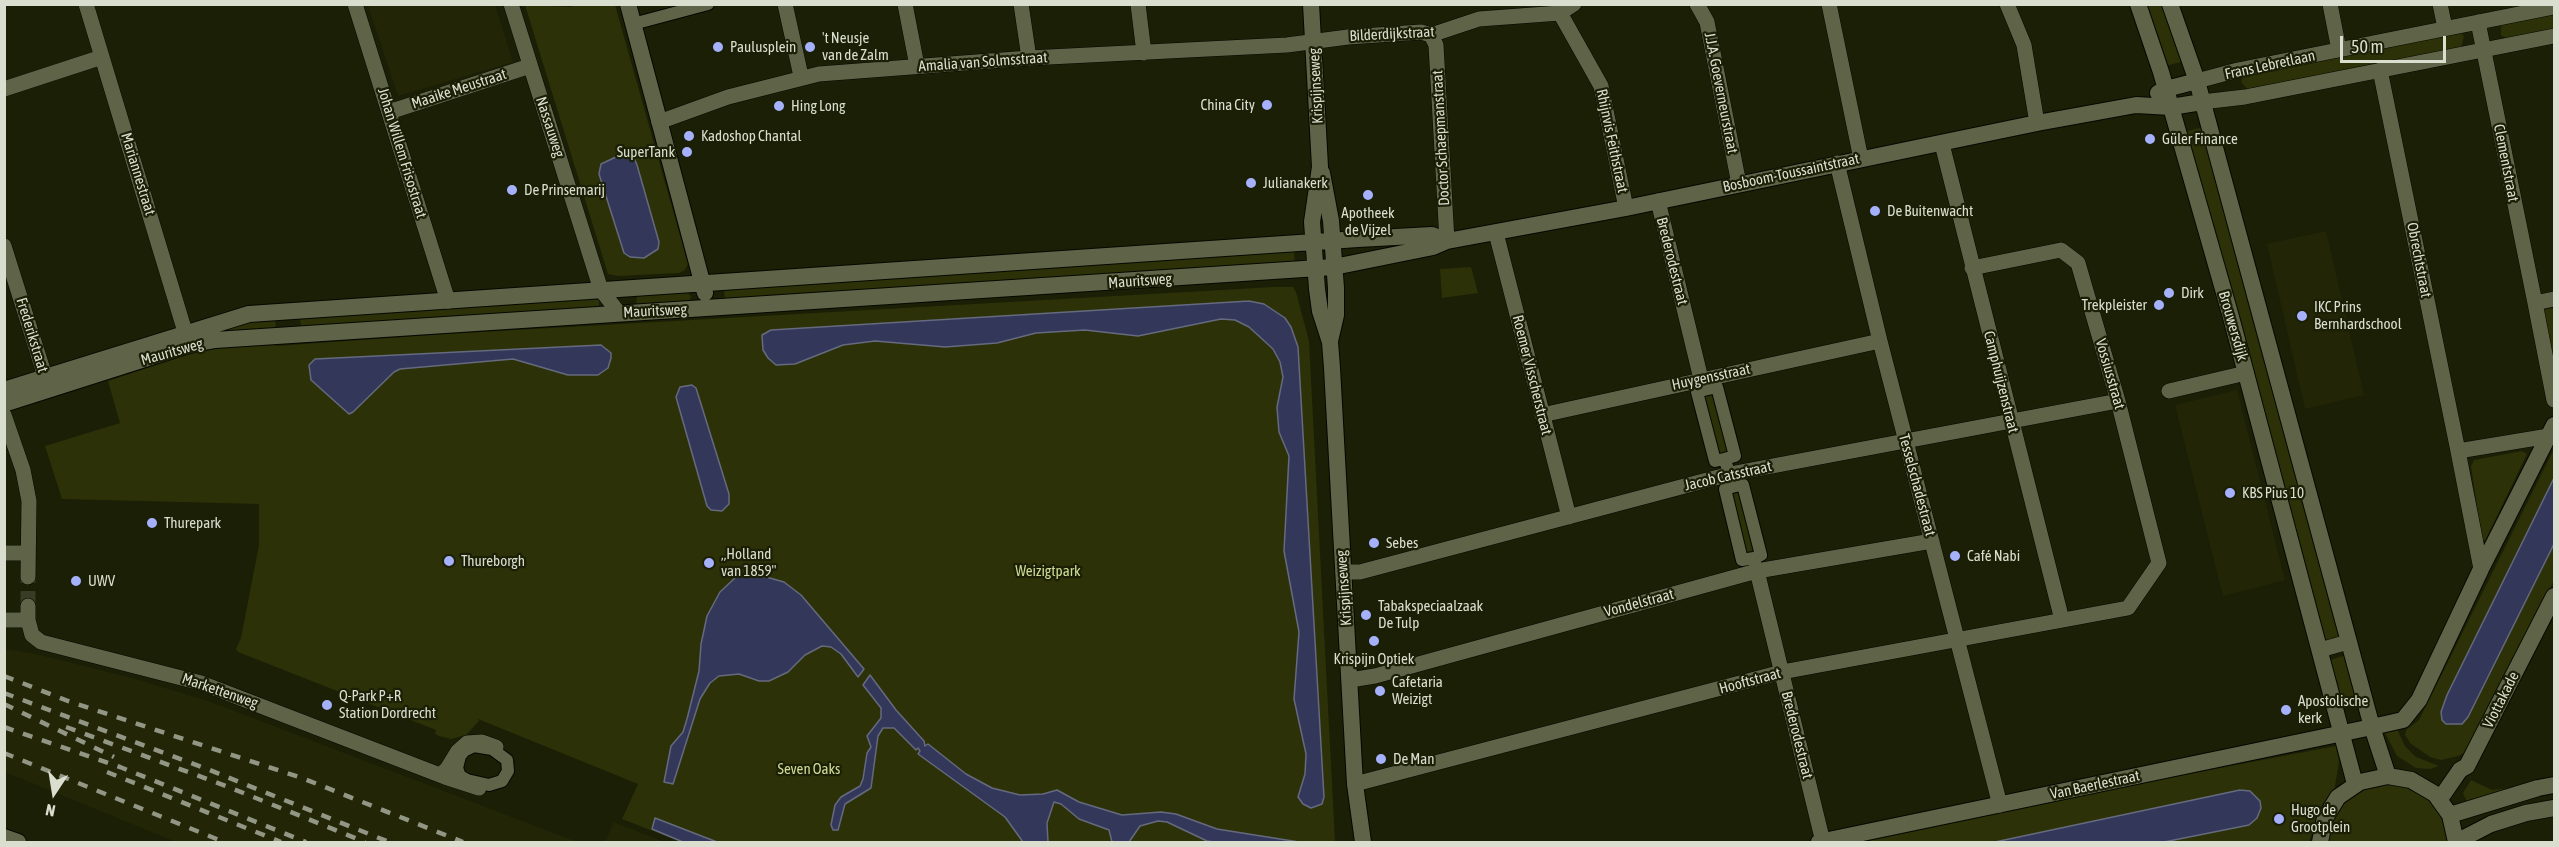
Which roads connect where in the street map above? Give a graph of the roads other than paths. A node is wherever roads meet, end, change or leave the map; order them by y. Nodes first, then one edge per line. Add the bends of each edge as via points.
1 (86, 4) edge
2 (355, 4) edge
3 (511, 4) edge
4 (627, 4) edge
5 (708, 4) edge
6 (785, 4) edge
7 (905, 4) edge
8 (1021, 4) edge
9 (1138, 4) edge
10 (1311, 4) edge
11 (1574, 4) edge
12 (1697, 4) edge
13 (1829, 4) edge
14 (2007, 4) edge
15 (2138, 4) edge
16 (2170, 4) edge
17 (2330, 4) edge
18 (2440, 4) edge
19 (2550, 7) edge
20 (1479, 12) edge
21 (1560, 13) junction
22 (2478, 22) junction
23 (633, 24) junction
24 (2445, 28) junction
25 (1431, 35) junction
26 (2554, 36) edge
27 (1313, 41) junction
28 (2483, 49) junction
29 (2339, 50) junction
30 (1144, 53) junction
31 (102, 57) junction
32 (1029, 58) junction
33 (530, 66) junction
34 (917, 66) junction
35 (2380, 70) junction
36 (801, 76) junction
37 (2197, 81) junction
38 (4, 89) edge
39 (2166, 89) junction
40 (2202, 102) junction
41 (2136, 105) junction
42 (2171, 107) junction
43 (389, 112) junction
44 (659, 122) junction
45 (2037, 123) junction
46 (1942, 144) junction
47 (1861, 159) junction
48 (1837, 163) junction
49 (1320, 167) junction
50 (1739, 184) junction
51 (1658, 201) junction
52 (1626, 208) junction
53 (1496, 233) junction
54 (1447, 241) junction
55 (1333, 242) junction
56 (1313, 243) junction
57 (4, 246) edge
58 (1334, 267) junction
59 (1972, 268) junction
60 (1316, 270) junction
61 (704, 284) junction
62 (601, 290) junction
63 (2554, 299) edge
64 (448, 301) junction
65 (2535, 303) junction
66 (706, 308) junction
67 (619, 313) junction
68 (188, 339) junction
69 (1880, 341) junction
70 (1330, 342) junction
71 (2246, 374) junction
72 (48, 383) junction
73 (1702, 384) junction
74 (4, 390) edge
75 (2169, 391) dead end
76 (2118, 400) junction
77 (2554, 400) edge
78 (4, 404) edge
79 (4, 415) edge
80 (1542, 415) junction
81 (2012, 422) junction
82 (2552, 431) edge
83 (1906, 442) junction
84 (2458, 451) junction
85 (1730, 473) junction
86 (1569, 518) junction
87 (1932, 541) junction
88 (4, 553) edge
89 (28, 554) junction
90 (1756, 564) junction
91 (2481, 569) junction
92 (1343, 572) junction
93 (28, 577) tunnel mouth
94 (2141, 589) joint
95 (2554, 596) edge
96 (4, 620) edge
97 (2062, 620) junction
98 (1958, 641) junction
99 (2348, 642) junction
100 (2320, 650) junction
101 (1782, 672) junction
102 (1350, 680) junction
103 (2372, 727) junction
104 (2343, 734) junction
105 (489, 747) dead end
106 (440, 775) junction
107 (2388, 776) junction
108 (1355, 784) junction
109 (2355, 784) junction
110 (2554, 785) edge
111 (479, 788) dead end
112 (2440, 799) junction
113 (2000, 805) junction
114 (2554, 808) edge
115 (2450, 815) junction
116 (4, 837) edge
117 (1361, 838) edge
118 (1821, 842) edge
119 (18, 843) edge
120 (2320, 843) edge
121 (2456, 843) edge

1 - 31 street, Mariannestraat
2 - 43 street, Johan Willem Frisostraat
3 - 33 street, Nassauweg
4 - 23 street
5 - 23 street
6 - 36 street
7 - 34 street
8 - 32 street
9 - 30 street
10 - 27 street, Krispijnseweg
11 - 21 street, Bilderdijkstraat
12 - 50 street, J.J.A. Goeverneurstraat via 1707,22
13 - 47 street
14 - 45 street via 2024,45
15 - 39 street, Brouwersdijk
16 - 37 street, Brouwersdijk
17 - 29 street
18 - 24 street
19 - 22 street, Frans Lebretlaan
20 - 21 street, Bilderdijkstraat
20 - 25 street, Bilderdijkstraat
21 - 52 street, Rhijnvis Feithstraat via 1601,86
22 - 24 street, Frans Lebretlaan
22 - 28 street, Clementstraat
23 - 44 street
24 - 29 street, Frans Lebretlaan
25 - 27 street, Bilderdijkstraat via 1422,32
25 - 54 street, Doctor Schaepmanstraat via 1436,45
26 - 28 street, Frans Lebretlaan
27 - 30 street, Amalia van Solmsstraat
27 - 49 street, Krispijnseweg
28 - 35 street, Frans Lebretlaan
28 - 65 street, Clementstraat
29 - 37 street, Frans Lebretlaan
30 - 32 street, Amalia van Solmsstraat
31 - 38 street
31 - 68 street, Mariannestraat
32 - 34 street, Amalia van Solmsstraat
33 - 43 street, Maaike Meustraat
33 - 62 street, Nassauweg
34 - 36 street, Amalia van Solmsstraat
35 - 40 street, Frans Lebretlaan
35 - 84 street, Obrechtstraat
36 - 44 street, Amalia van Solmsstraat
37 - 39 street, Bosboom-Toussaintstraat
37 - 40 street, Brouwersdijk
39 - 41 street, Bosboom-Toussaintstraat
39 - 42 street, Brouwersdijk
40 - 42 street, Bosboom-Toussaintstraat
40 - 99 street, Brouwersdijk
41 - 42 street, Bosboom-Toussaintstraat
41 - 45 street, Bosboom-Toussaintstraat
42 - 71 street, Brouwersdijk
43 - 64 street, Johan Willem Frisostraat
44 - 61 street
45 - 46 street, Bosboom-Toussaintstraat
46 - 47 street, Bosboom-Toussaintstraat
46 - 59 street, Camphuijzenstraat
47 - 48 street, Bosboom-Toussaintstraat
48 - 50 street, Bosboom-Toussaintstraat
48 - 69 street, Tesselschadestraat
49 - 55 street, Krispijnseweg via 1328,192
49 - 56 street, Krispijnseweg via 1312,217
50 - 51 street, Bosboom-Toussaintstraat
51 - 52 street, Bosboom-Toussaintstraat
51 - 73 street, Brederodestraat
52 - 53 street, Bosboom-Toussaintstraat
53 - 54 street, Bosboom-Toussaintstraat
53 - 80 street, Roemer Visscherstraat
54 - 55 street, Bosboom-Toussaintstraat via 1432,235
54 - 58 street, Bosboom-Toussaintstraat
55 - 56 street, Bosboom-Toussaintstraat
55 - 58 street, Krispijnseweg
56 - 60 street, Krispijnseweg
56 - 61 street, Mauritsweg
57 - 72 street, Frederikstraat
58 - 60 street, Bosboom-Toussaintstraat
58 - 70 street, Krispijnseweg via 1336,315
59 - 76 street, Vossiusstraat via 2061,250 2078,263
59 - 81 street, Camphuijzenstraat
60 - 66 street, Mauritsweg
60 - 70 street, Krispijnseweg via 1320,311
61 - 62 street, Mauritsweg
61 - 66 street
62 - 64 street, Mauritsweg
62 - 67 street, Nassauweg
63 - 65 street
64 - 68 street, Mauritsweg via 249,314
65 - 77 street
66 - 67 street, Mauritsweg
67 - 68 street, Mauritsweg
68 - 72 street, Mauritsweg
69 - 73 street, Huygensstraat
69 - 83 street, Tesselschadestraat
70 - 92 street, Krispijnseweg
71 - 75 street
71 - 100 street, Brouwersdijk
72 - 74 street, Mauritsweg
72 - 78 street, Mauritsweg
73 - 80 street, Huygensstraat
73 - 85 street, Brederodestraat via 1697,392 1715,461
73 - 85 street via 1717,387 1735,456
76 - 81 street, Jacob Catsstraat
76 - 94 street, Vossiusstraat via 2159,563
79 - 89 street via 29,501
80 - 86 street, Roemer Visscherstraat
81 - 83 street, Jacob Catsstraat
81 - 97 street, Camphuijzenstraat
82 - 84 street
82 - 91 street
83 - 85 street, Jacob Catsstraat
83 - 87 street, Tesselschadestraat
84 - 91 street
85 - 86 street, Jacob Catsstraat
85 - 90 street, Brederodestraat via 1743,485 1761,555
85 - 90 street via 1725,489 1742,560
86 - 92 street, Jacob Catsstraat via 1360,572
87 - 90 street, Vondelstraat
87 - 98 street, Tesselschadestraat
88 - 89 street
89 - 93 street
90 - 101 street, Brederodestraat
90 - 102 street, Vondelstraat via 1375,676
91 - 103 street via 2419,700 2403,720
92 - 102 street, Krispijnseweg
94 - 97 street, Hooftstraat via 2128,608
95 - 112 street, Viottakade via 2467,766
96 - 106 street, Markettenweg via 28,613 32,635 41,642 201,682
97 - 98 street, Hooftstraat
98 - 101 street, Hooftstraat
98 - 113 street, Tesselschadestraat
99 - 100 street
99 - 103 street, Brouwersdijk
100 - 104 street, Brouwersdijk
101 - 108 street, Hooftstraat
101 - 118 street, Brederodestraat
102 - 108 street, Krispijnseweg
103 - 104 street, Van Baerlestraat
103 - 107 street, Brouwersdijk
104 - 109 street, Brouwersdijk
104 - 113 street, Van Baerlestraat
105 - 106 street via 482,742 467,743
106 - 111 street, Markettenweg
107 - 109 street
107 - 112 street via 2417,782
108 - 117 street, Krispijnseweg
109 - 120 street via 2338,797 2329,811
110 - 115 street
112 - 115 street
113 - 118 street, Van Baerlestraat
114 - 121 street via 2491,824
115 - 121 street
116 - 119 street

